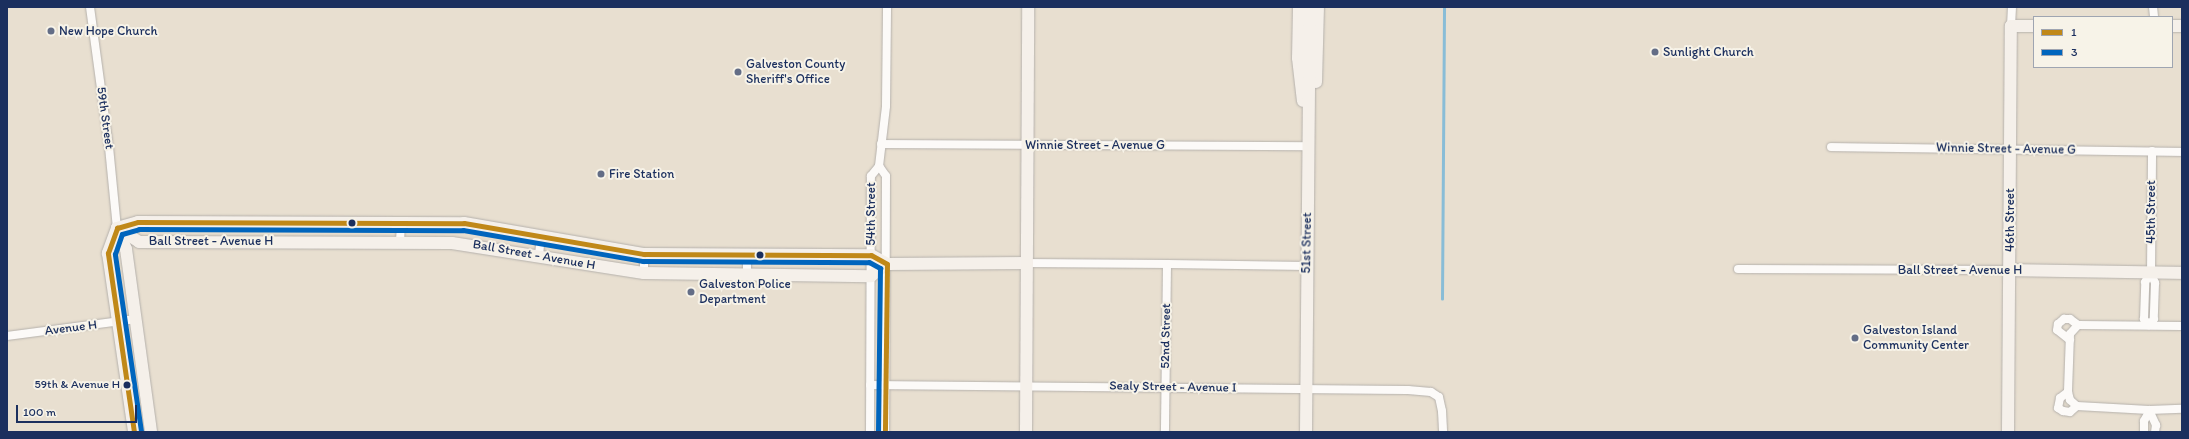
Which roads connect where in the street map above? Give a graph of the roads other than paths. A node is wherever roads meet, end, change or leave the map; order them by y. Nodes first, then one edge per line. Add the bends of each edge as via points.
1 (90, 7) edge
2 (888, 7) edge
3 (1028, 7) edge
4 (1299, 7) edge
5 (1310, 7) edge
6 (1318, 7) edge
7 (2012, 7) edge
8 (2012, 26) junction
9 (2033, 26) edge
10 (1308, 126) junction
11 (881, 144) junction
12 (1028, 145) junction
13 (1308, 146) junction
14 (1831, 147) dead end
15 (2011, 148) junction
16 (2152, 151) junction
17 (2182, 152) edge
18 (879, 166) junction
19 (268, 223) junction
20 (401, 223) junction
21 (117, 228) junction
22 (541, 236) junction
23 (268, 241) junction
24 (400, 242) junction
25 (644, 254) junction
26 (747, 254) junction
27 (538, 255) junction
28 (871, 255) junction
29 (1027, 263) junction
30 (887, 264) junction
31 (1167, 264) junction
32 (1307, 266) junction
33 (1738, 269) dead end
34 (2010, 270) junction
35 (644, 273) junction
36 (748, 273) junction
37 (2151, 273) junction
38 (2182, 273) edge
39 (871, 276) junction
40 (136, 319) junction
41 (119, 322) junction
42 (2149, 325) junction
43 (2182, 326) edge
44 (2075, 327) junction
45 (7, 336) edge
46 (2070, 340) junction
47 (870, 386) junction
48 (885, 386) junction
49 (1026, 386) junction
50 (1164, 387) junction
51 (1306, 389) junction
52 (2069, 396) junction
53 (2077, 406) junction
54 (2182, 409) edge
55 (148, 410) junction
56 (2149, 411) junction
57 (131, 412) junction
58 (134, 432) edge
59 (151, 432) edge
60 (870, 432) edge
61 (885, 432) edge
62 (1026, 432) edge
63 (1165, 432) edge
64 (1306, 432) edge
65 (1443, 432) edge
66 (2008, 432) edge
67 (2144, 432) edge
68 (2155, 432) edge

1 - 21 street, 59th Street
2 - 11 street, 54th Street via 886,106
3 - 12 street
4 - 10 street via 1301,89
5 - 10 street, 51st Street
6 - 10 street via 1317,80
7 - 8 street, 46th Street
8 - 9 street
8 - 15 street, 46th Street
10 - 13 street, 51st Street
11 - 12 street, Winnie Street - Avenue G
11 - 18 street, 54th Street
12 - 13 street, Winnie Street - Avenue G
12 - 29 street
13 - 32 street, 51st Street
14 - 15 street, Winnie Street - Avenue G
15 - 16 street, Winnie Street - Avenue G
15 - 34 street, 46th Street
16 - 17 street, Winnie Street - Avenue G
16 - 37 street, 45th Street
18 - 28 street, 54th Street via 871,176
18 - 30 street, 54th Street via 886,176
19 - 20 street, Ball Street - Avenue H
19 - 21 street, Ball Street - Avenue H via 138,222
19 - 23 street
20 - 22 street, Ball Street - Avenue H via 484,225
20 - 24 street
21 - 23 street, Ball Street - Avenue H via 139,242
21 - 40 street, 59th Street via 126,249
21 - 41 street, 59th Street via 108,253
22 - 25 street, Ball Street - Avenue H
22 - 27 street
23 - 24 street, Ball Street - Avenue H
24 - 27 street, Ball Street - Avenue H via 481,245
25 - 26 street, Ball Street - Avenue H
25 - 35 street
26 - 28 street, Ball Street - Avenue H
26 - 36 street
27 - 35 street, Ball Street - Avenue H
28 - 30 street, Ball Street - Avenue H
28 - 39 street, 54th Street
29 - 30 street, Ball Street - Avenue H
29 - 31 street
29 - 49 street
30 - 39 street
30 - 48 street, 54th Street
31 - 32 street
31 - 50 street, 52nd Street
32 - 51 street, 51st Street
33 - 34 street, Ball Street - Avenue H
34 - 37 street, Ball Street - Avenue H
34 - 66 street, 46th Street
35 - 36 street, Ball Street - Avenue H
36 - 39 street, Ball Street - Avenue H
37 - 38 street, Ball Street - Avenue H
37 - 42 street, 45th Street via 2155,283 2154,319
39 - 47 street, 54th Street
40 - 41 street, Avenue H
40 - 55 street, 59th Street
41 - 45 street, Avenue H
41 - 57 street, 59th Street
42 - 43 street
42 - 44 street
44 - 46 street
44 - 46 street via 2070,320 2064,319 2058,324 2057,330
46 - 52 street
47 - 48 street, Sealy Street - Avenue I
47 - 60 street, 54th Street
48 - 49 street, Sealy Street - Avenue I
48 - 61 street, 54th Street
49 - 50 street, Sealy Street - Avenue I
49 - 62 street
50 - 51 street, Sealy Street - Avenue I
50 - 63 street, 52nd Street
51 - 64 street, 51st Street
51 - 65 street, Sealy Street - Avenue I via 1431,392 1439,397
52 - 53 street
52 - 53 street via 2060,398 2058,408 2063,412 2070,412
53 - 56 street
54 - 56 street
55 - 57 street
55 - 59 street, 59th Street
56 - 67 street via 2144,421
56 - 68 street via 2156,425
57 - 58 street, 59th Street

